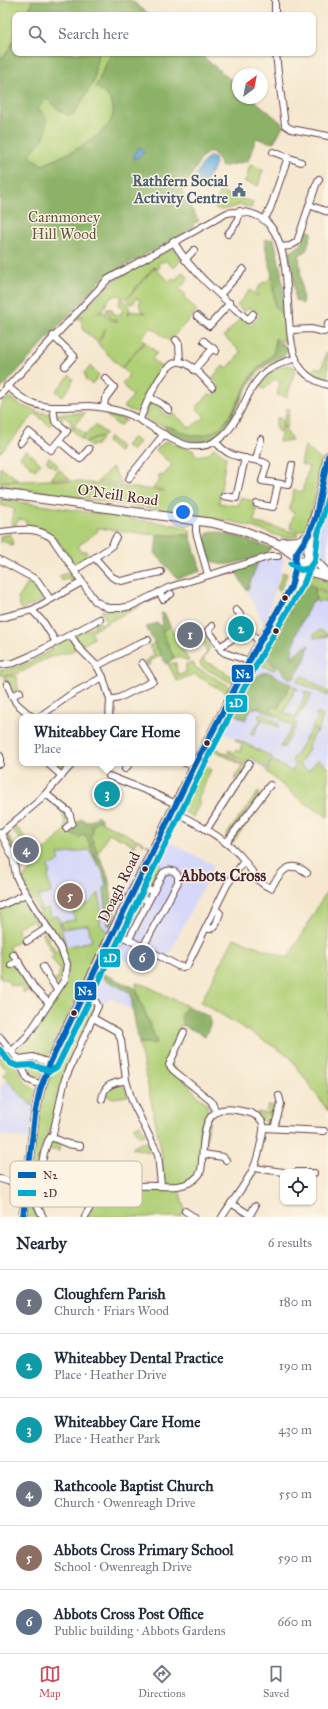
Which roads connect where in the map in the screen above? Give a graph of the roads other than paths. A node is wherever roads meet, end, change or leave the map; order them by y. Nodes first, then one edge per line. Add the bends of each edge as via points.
1 (275, 0) edge
2 (275, 12) edge
3 (276, 56) edge
4 (328, 136) edge
5 (273, 152) dead end
6 (288, 158) junction
7 (301, 162) dead end
8 (319, 179) dead end
9 (309, 205) junction
10 (240, 211) junction
11 (328, 212) edge
12 (264, 220) junction
13 (228, 234) dead end
14 (173, 241) junction
15 (281, 247) junction
16 (194, 250) dead end
17 (185, 260) junction
18 (243, 269) dead end
19 (220, 295) junction
20 (230, 303) junction
21 (253, 314) dead end
22 (197, 316) dead end
23 (328, 324) edge
24 (291, 330) junction
25 (53, 336) junction
26 (176, 340) dead end
27 (204, 341) dead end
28 (296, 358) junction
29 (180, 362) junction
30 (65, 366) dead end
31 (194, 370) junction
32 (105, 378) dead end
33 (328, 385) edge
34 (7, 386) junction
35 (212, 387) dead end
36 (0, 395) edge
37 (149, 398) junction
38 (53, 407) junction
39 (104, 407) junction
40 (169, 410) dead end
41 (140, 419) junction
42 (164, 434) junction
43 (261, 439) dead end
44 (59, 441) junction
45 (215, 441) junction
46 (20, 443) dead end
47 (89, 449) dead end
48 (328, 456) edge
49 (245, 458) junction
50 (256, 460) junction
51 (292, 465) dead end
52 (129, 479) dead end
53 (278, 484) junction
54 (0, 493) edge
55 (224, 496) dead end
56 (319, 501) junction
57 (328, 503) edge
58 (257, 504) dead end
59 (196, 521) junction
60 (0, 532) edge
61 (308, 535) junction
62 (116, 537) dead end
63 (275, 543) junction
64 (302, 555) junction
65 (278, 556) dead end
66 (94, 558) junction
67 (0, 560) edge
68 (75, 570) junction
69 (161, 572) dead end
70 (327, 574) edge
71 (208, 575) junction
72 (297, 579) junction
73 (82, 582) junction
74 (291, 587) junction
75 (159, 592) junction
76 (171, 594) dead end
77 (50, 599) junction
78 (32, 610) junction
79 (236, 610) dead end
80 (0, 618) edge
81 (100, 619) dead end
82 (212, 626) dead end
83 (70, 634) junction
84 (236, 637) dead end
85 (148, 640) dead end
86 (56, 642) junction
87 (260, 642) junction
88 (220, 647) junction
89 (249, 661) junction
90 (142, 664) dead end
91 (0, 665) edge
92 (97, 666) junction
93 (103, 677) junction
94 (7, 684) dead end
95 (20, 692) dead end
96 (12, 696) junction
97 (110, 700) junction
98 (28, 714) edge
99 (43, 714) edge
100 (109, 714) edge
101 (0, 756) edge
102 (249, 763) dead end
103 (0, 764) edge
104 (195, 765) edge
105 (50, 766) edge
106 (70, 766) edge
107 (128, 766) edge
108 (195, 766) edge
109 (126, 770) dead end
110 (62, 776) junction
111 (109, 776) dead end
112 (270, 785) dead end
113 (46, 794) junction
114 (174, 808) junction
115 (66, 828) dead end
116 (207, 830) junction
117 (0, 833) edge
118 (226, 843) junction
119 (244, 861) junction
120 (307, 874) dead end
121 (136, 884) junction
122 (153, 892) junction
123 (132, 893) junction
124 (26, 894) junction
125 (148, 901) junction
126 (0, 906) edge
127 (47, 928) junction
128 (129, 939) junction
129 (27, 941) dead end
130 (143, 947) junction
131 (115, 949) dead end
132 (14, 954) dead end
133 (19, 961) junction
134 (11, 965) dead end
135 (44, 967) dead end
136 (57, 990) junction
137 (83, 993) junction
138 (49, 1003) junction
139 (93, 1018) junction
140 (184, 1032) dead end
141 (0, 1037) edge
142 (10, 1050) junction
143 (0, 1054) edge
144 (16, 1057) junction
145 (29, 1057) junction
146 (50, 1063) junction
147 (22, 1068) junction
148 (126, 1080) junction
149 (42, 1085) junction
150 (279, 1096) dead end
151 (102, 1099) dead end
152 (216, 1111) junction
153 (264, 1128) junction
154 (274, 1128) junction
155 (320, 1129) dead end
156 (51, 1137) junction
157 (80, 1146) dead end
158 (203, 1154) junction
159 (226, 1160) dead end
160 (30, 1161) edge
161 (42, 1161) edge
162 (254, 1168) junction
163 (280, 1172) edge
164 (0, 1179) edge
165 (10, 1182) edge
166 (161, 1185) junction
167 (142, 1186) edge
168 (231, 1203) junction
169 (255, 1206) dead end
170 (24, 1207) edge
171 (38, 1207) edge
172 (90, 1207) edge
173 (185, 1211) dead end
174 (23, 1217) edge
175 (43, 1217) edge
176 (85, 1217) edge
177 (194, 1217) edge
178 (222, 1217) edge

1 - 2 street
3 - 4 street via 285,125 291,129
5 - 6 street
6 - 7 street
6 - 12 street
8 - 9 street
9 - 11 street
9 - 15 street via 297,242
10 - 12 street
10 - 13 street via 237,222
10 - 14 street via 227,213
12 - 15 street via 277,236
14 - 17 street
14 - 25 street via 108,278
15 - 24 street via 288,280
16 - 17 street
17 - 19 street
18 - 19 street
19 - 20 street
20 - 21 street via 248,320
20 - 22 street via 209,326
23 - 24 street via 324,332 310,329
24 - 28 street
25 - 30 street via 74,356
25 - 34 street
26 - 29 street via 179,344
27 - 31 street via 214,350
28 - 33 street via 308,375
28 - 45 street via 275,366 257,381 230,427
29 - 31 street
29 - 37 street via 172,364 167,369
31 - 35 street
32 - 39 street via 114,387 105,399
34 - 36 street
34 - 38 street via 31,403
37 - 40 street
37 - 41 street
38 - 39 street
38 - 44 street via 55,421 67,431
39 - 41 street
41 - 42 street
42 - 45 street via 176,442 195,447
42 - 52 street
43 - 50 street
44 - 46 street via 51,450 29,432
44 - 47 street via 80,459
45 - 49 street via 222,451
48 - 56 main road, Doagh Road
49 - 50 street
49 - 55 street via 236,498
50 - 53 street via 267,464 262,481
51 - 53 street via 288,485
53 - 58 street via 273,507
54 - 59 main road, O'Neill Road
56 - 57 street
56 - 61 main road, Doagh Road
59 - 63 main road, O'Neill Road via 234,528
59 - 71 street via 196,532
60 - 68 street via 30,529 47,534 57,542
61 - 63 main road via 294,542
61 - 64 main road, Doagh Road
62 - 66 street via 111,547
63 - 64 main road, O'Neill Road
64 - 70 main road, O'Neill Road
64 - 72 main road, Doagh Road
64 - 74 main road, Doagh Road
65 - 71 street
66 - 68 street
66 - 69 street via 112,577 121,581
67 - 77 street via 37,580
68 - 73 street
70 - 72 main road via 311,572
71 - 75 street
72 - 74 main road, Doagh Road
73 - 75 street via 95,601 108,608 131,606
73 - 77 street
74 - 87 main road, Doagh Road
75 - 76 street via 163,599
77 - 78 street
78 - 80 street
78 - 86 street via 40,617
79 - 87 street
81 - 83 street
82 - 88 street via 208,630
83 - 86 street
83 - 92 street via 79,648
84 - 88 street
85 - 92 street
86 - 91 street via 14,663
87 - 89 main road, Doagh Road
88 - 89 street via 225,653
89 - 104 main road, Doagh Road
90 - 97 street via 154,681
92 - 93 street
93 - 97 street
93 - 99 street via 70,695
94 - 96 street
95 - 96 street
96 - 98 street via 16,704
97 - 100 street
101 - 103 street
102 - 116 street
105 - 110 street
106 - 110 street
107 - 109 street
108 - 114 main road, Doagh Road
110 - 113 street
111 - 114 street via 150,792
112 - 118 street
113 - 115 street via 69,812 72,823
113 - 117 street
114 - 116 street
114 - 121 main road, Doagh Road
116 - 118 street
117 - 124 street via 13,857 16,876
118 - 119 street
119 - 120 street via 263,886 271,888 280,872 285,869 296,867
119 - 130 street via 227,885 187,966 182,968
121 - 122 street
121 - 123 main road, Doagh Road
122 - 125 street
122 - 130 street via 163,873 168,870 177,873 178,882
123 - 125 street
123 - 137 main road, Doagh Road
124 - 126 street
124 - 127 street
125 - 128 street
127 - 129 street
127 - 136 street via 61,949 67,964 65,979
128 - 130 street
128 - 131 street via 121,938
132 - 133 street
133 - 134 street
133 - 138 street via 36,990
135 - 136 street
136 - 138 street
137 - 139 street via 94,999 98,1006
137 - 146 main road, Doagh Road
138 - 142 street via 28,1035
139 - 148 street via 118,1032
139 - 156 street via 65,1079
140 - 152 street via 170,1059 170,1068 211,1101
141 - 142 street
142 - 143 street
142 - 144 street
144 - 145 street
144 - 147 street
145 - 146 street
145 - 147 street
146 - 149 main road, Doagh Road
147 - 149 street via 29,1080
148 - 151 street via 110,1084 104,1090
148 - 166 street via 132,1101 158,1154
149 - 160 main road, Doagh Road via 35,1116
150 - 154 street via 281,1104
152 - 153 street via 231,1109 249,1112 262,1121
152 - 158 street via 206,1125
153 - 154 street
153 - 162 street
154 - 155 street
156 - 157 street
156 - 161 street
158 - 159 street via 223,1157
158 - 166 street via 202,1169 199,1176 191,1182 180,1186
162 - 163 street
162 - 168 street
164 - 165 street
166 - 167 street
168 - 169 street via 250,1215
168 - 178 street
170 - 174 main road, Doagh Road
171 - 175 street
172 - 176 street
173 - 177 street

